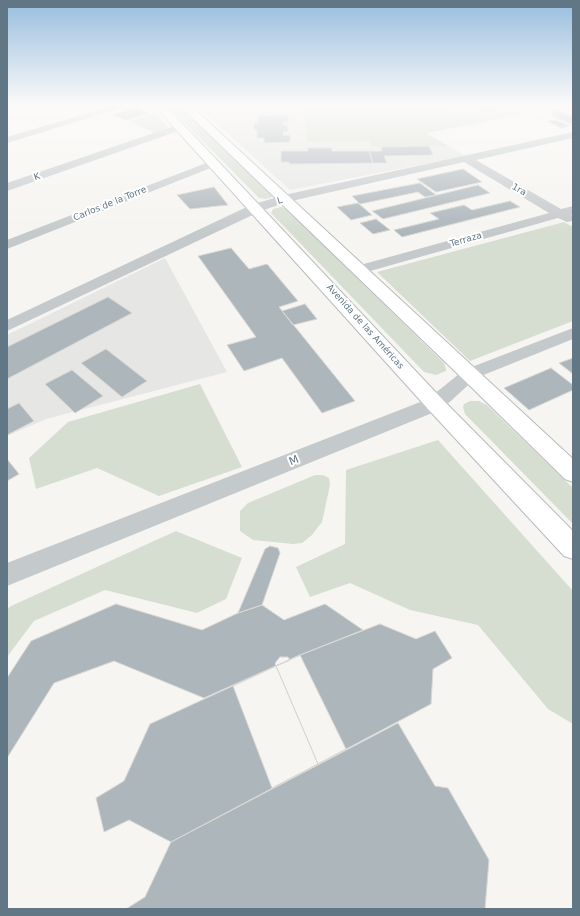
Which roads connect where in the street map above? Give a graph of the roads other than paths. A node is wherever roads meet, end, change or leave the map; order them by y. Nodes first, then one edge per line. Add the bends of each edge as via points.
1 (123, 147) edge
2 (199, 147) edge
3 (228, 147) edge
4 (521, 147) edge
5 (466, 159) junction
6 (214, 163) junction
7 (7, 187) edge
8 (284, 199) junction
9 (256, 208) junction
10 (567, 212) edge
11 (573, 221) edge
12 (7, 245) edge
13 (358, 270) junction
14 (7, 326) edge
15 (573, 333) edge
16 (470, 374) junction
17 (435, 404) junction
18 (573, 473) edge
19 (573, 548) edge
20 (7, 575) edge

1 - 7 street, K
2 - 6 main road, Avenida de las Américas
3 - 8 main road
4 - 5 street, L
5 - 8 street, L
5 - 10 street, 1ra
6 - 9 main road, Avenida de las Américas
6 - 12 street, Carlos de la Torre
8 - 9 street, L
8 - 13 main road
9 - 14 street, L
9 - 17 main road, Avenida de las Américas
10 - 11 street, 1ra
10 - 13 street, Terraza
13 - 16 main road
15 - 16 street, M
16 - 17 street, M
16 - 18 main road
17 - 19 main road, Avenida de las Américas
17 - 20 street, M

